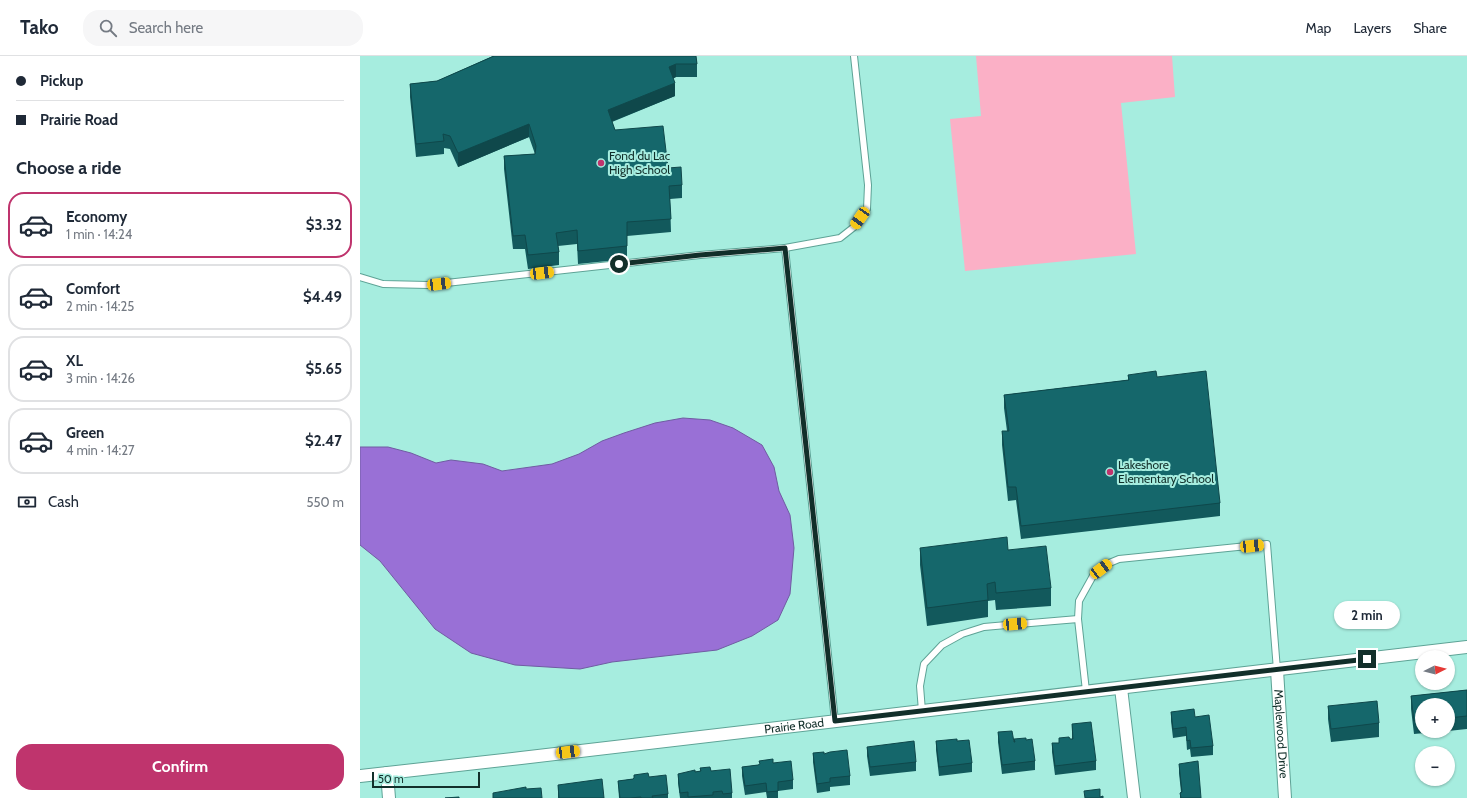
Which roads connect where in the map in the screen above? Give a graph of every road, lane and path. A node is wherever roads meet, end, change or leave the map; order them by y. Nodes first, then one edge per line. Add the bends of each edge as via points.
1 (854, 56) edge
2 (785, 248) junction
3 (360, 277) edge
4 (1078, 619) junction
5 (1467, 647) edge
6 (1277, 670) junction
7 (1121, 688) junction
8 (1086, 691) junction
9 (922, 711) junction
10 (835, 721) junction
11 (387, 773) junction
12 (360, 776) edge
13 (389, 798) edge
14 (1134, 798) edge
15 (1285, 798) edge

1 - 2 lane via 868,185 867,209 854,228 840,238
2 - 3 lane via 428,285 384,284
2 - 10 lane
4 - 6 lane via 1079,601 1094,574 1107,564 1120,560 1267,544
4 - 8 lane
4 - 9 lane via 984,627 962,634 942,645 924,664 920,686
5 - 6 street, Prairie Road
6 - 7 street, Prairie Road
6 - 15 street, Maplewood Drive
7 - 8 street, Prairie Road
7 - 14 street
8 - 9 street, Prairie Road
9 - 10 street, Prairie Road
10 - 11 street, Prairie Road
11 - 12 street, Prairie Road
11 - 13 street

